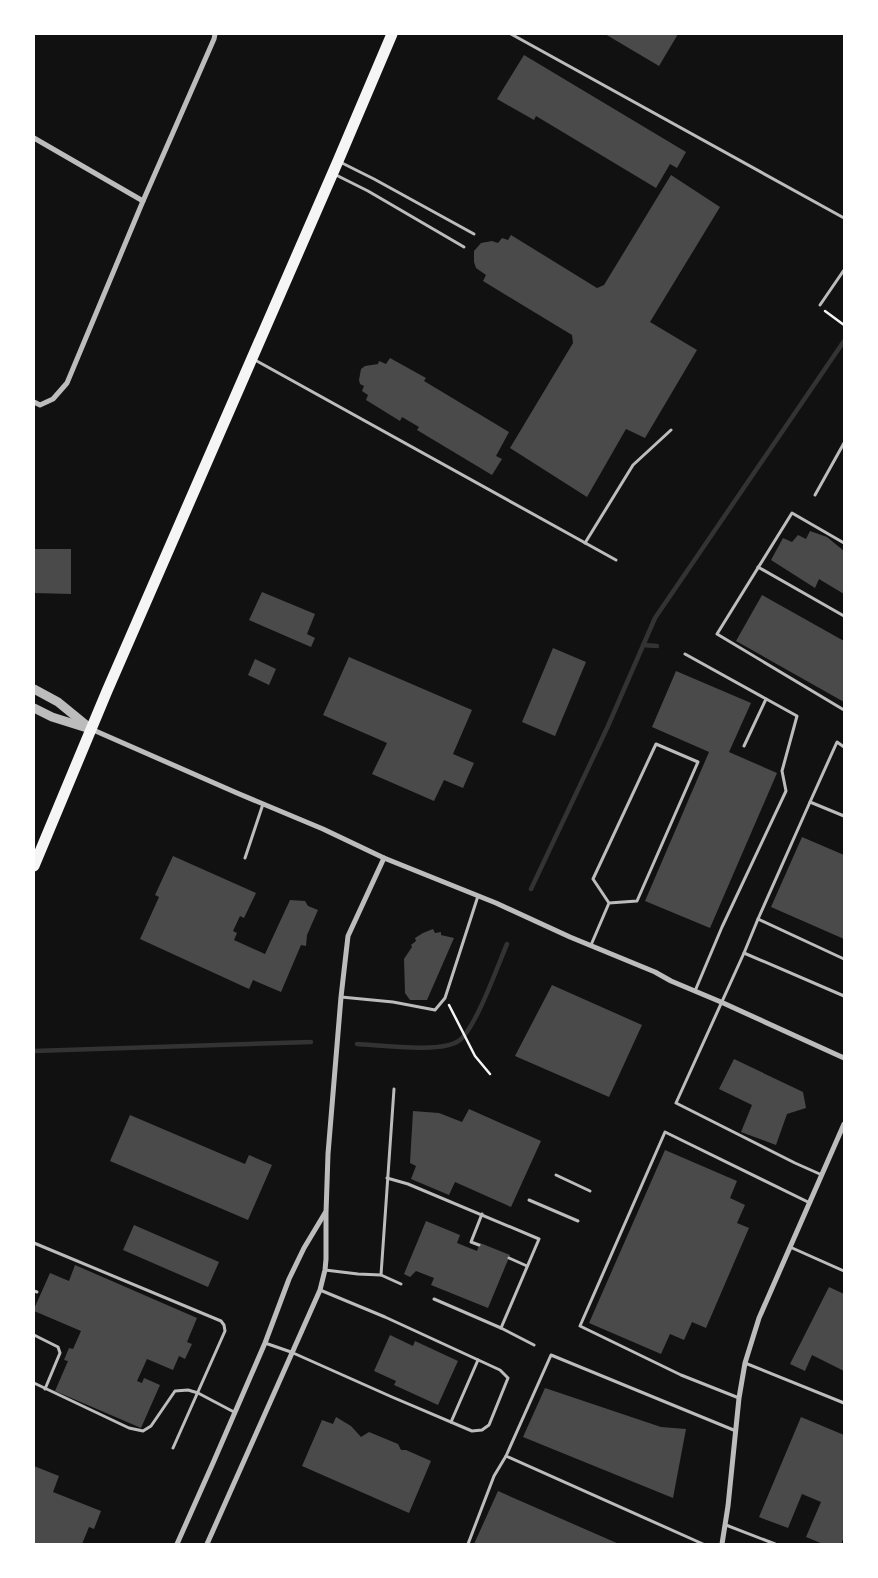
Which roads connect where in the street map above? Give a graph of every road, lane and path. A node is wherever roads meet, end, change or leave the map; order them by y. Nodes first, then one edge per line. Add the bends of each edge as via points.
1 (215, 34) edge
2 (392, 34) edge
3 (511, 34) edge
4 (34, 138) edge
5 (338, 161) junction
6 (333, 174) junction
7 (143, 201) junction
8 (844, 218) edge
9 (474, 234) dead end
10 (464, 247) dead end
11 (844, 270) edge
12 (820, 305) dead end
13 (826, 312) dead end
14 (844, 325) edge
15 (252, 359) junction
16 (34, 402) edge
17 (671, 430) dead end
18 (844, 443) edge
19 (815, 495) dead end
20 (585, 543) junction
21 (844, 543) edge
22 (616, 560) dead end
23 (758, 567) junction
24 (844, 616) edge
25 (685, 654) dead end
26 (34, 689) edge
27 (766, 699) junction
28 (34, 708) edge
29 (844, 710) edge
30 (91, 729) junction
31 (744, 746) dead end
32 (844, 747) edge
33 (810, 802) junction
34 (263, 804) junction
35 (844, 816) edge
36 (245, 858) dead end
37 (384, 858) junction
38 (34, 866) edge
39 (478, 896) junction
40 (609, 903) junction
41 (758, 920) junction
42 (590, 946) junction
43 (744, 953) junction
44 (844, 959) edge
45 (695, 991) junction
46 (844, 996) edge
47 (341, 997) junction
48 (445, 998) junction
49 (721, 1002) junction
50 (844, 1058) edge
51 (490, 1074) dead end
52 (394, 1089) dead end
53 (844, 1126) edge
54 (556, 1175) dead end
55 (822, 1175) junction
56 (387, 1178) junction
57 (590, 1191) dead end
58 (529, 1200) dead end
59 (810, 1203) junction
60 (326, 1213) junction
61 (482, 1214) junction
62 (578, 1221) dead end
63 (34, 1243) edge
64 (479, 1245) dead end
65 (790, 1248) junction
66 (508, 1258) dead end
67 (527, 1266) junction
68 (325, 1270) junction
69 (844, 1271) edge
70 (381, 1275) junction
71 (401, 1284) dead end
72 (320, 1290) junction
73 (434, 1299) dead end
74 (501, 1328) junction
75 (34, 1335) edge
76 (264, 1343) junction
77 (534, 1345) dead end
78 (291, 1352) junction
79 (478, 1360) junction
80 (745, 1363) junction
81 (34, 1383) edge
82 (45, 1389) junction
83 (198, 1393) junction
84 (739, 1398) junction
85 (844, 1403) edge
86 (235, 1412) junction
87 (451, 1422) junction
88 (736, 1431) junction
89 (173, 1448) dead end
90 (506, 1456) junction
91 (726, 1525) junction
92 (177, 1544) edge
93 (208, 1544) edge
94 (468, 1544) edge
95 (703, 1544) edge
96 (722, 1544) edge
97 (775, 1544) edge

1 - 7 street
2 - 5 main road
3 - 8 lane
4 - 7 street
5 - 6 main road
5 - 9 lane
6 - 10 lane
6 - 15 main road
7 - 16 street via 66,383 54,399 40,405
11 - 12 lane
13 - 14 path
15 - 20 lane
15 - 30 main road
17 - 20 lane via 633,465
18 - 19 lane
20 - 22 lane
21 - 23 lane via 792,513
23 - 24 lane
23 - 29 lane via 717,634
25 - 27 lane
26 - 30 street via 58,702
27 - 31 lane
27 - 45 lane via 797,716 782,771 786,791
28 - 30 street
30 - 34 street
30 - 38 main road
32 - 33 lane via 837,742
33 - 35 lane
33 - 41 lane
34 - 36 lane
34 - 37 street
37 - 39 street
37 - 47 street via 348,936
39 - 42 street
39 - 48 lane
40 - 40 lane via 594,879 656,744 698,762 637,901
40 - 42 lane
41 - 43 lane
41 - 44 lane
42 - 45 street
43 - 46 lane
43 - 49 lane
45 - 49 street
47 - 48 lane via 435,1010
47 - 60 street
48 - 51 path via 476,1056
49 - 50 street
49 - 55 lane via 676,1103
52 - 56 lane
53 - 55 street
54 - 57 lane
55 - 59 street
56 - 61 lane
56 - 70 lane
58 - 62 lane
59 - 65 street
59 - 84 lane via 665,1132 580,1326 681,1375
60 - 68 street
60 - 76 street via 288,1279
61 - 64 lane via 471,1242
61 - 67 lane via 539,1239
63 - 83 lane via 221,1321 225,1331
65 - 69 lane
65 - 80 street via 759,1318
66 - 67 lane
67 - 74 lane
68 - 70 lane
68 - 72 street
70 - 71 lane
72 - 78 street
72 - 79 lane
73 - 74 lane
74 - 77 lane
75 - 82 lane via 58,1347 60,1353
76 - 78 lane
76 - 86 street
78 - 87 lane
78 - 93 street
79 - 87 lane
79 - 87 lane via 500,1370 508,1378 490,1425 472,1431
80 - 84 street
80 - 85 lane
81 - 82 lane
82 - 83 lane via 129,1428 143,1431 151,1426 175,1391
83 - 86 lane
83 - 89 lane
84 - 88 street
86 - 92 street
88 - 90 lane via 551,1355
88 - 91 street
90 - 94 lane via 494,1476
90 - 95 lane
91 - 96 street
91 - 97 lane

